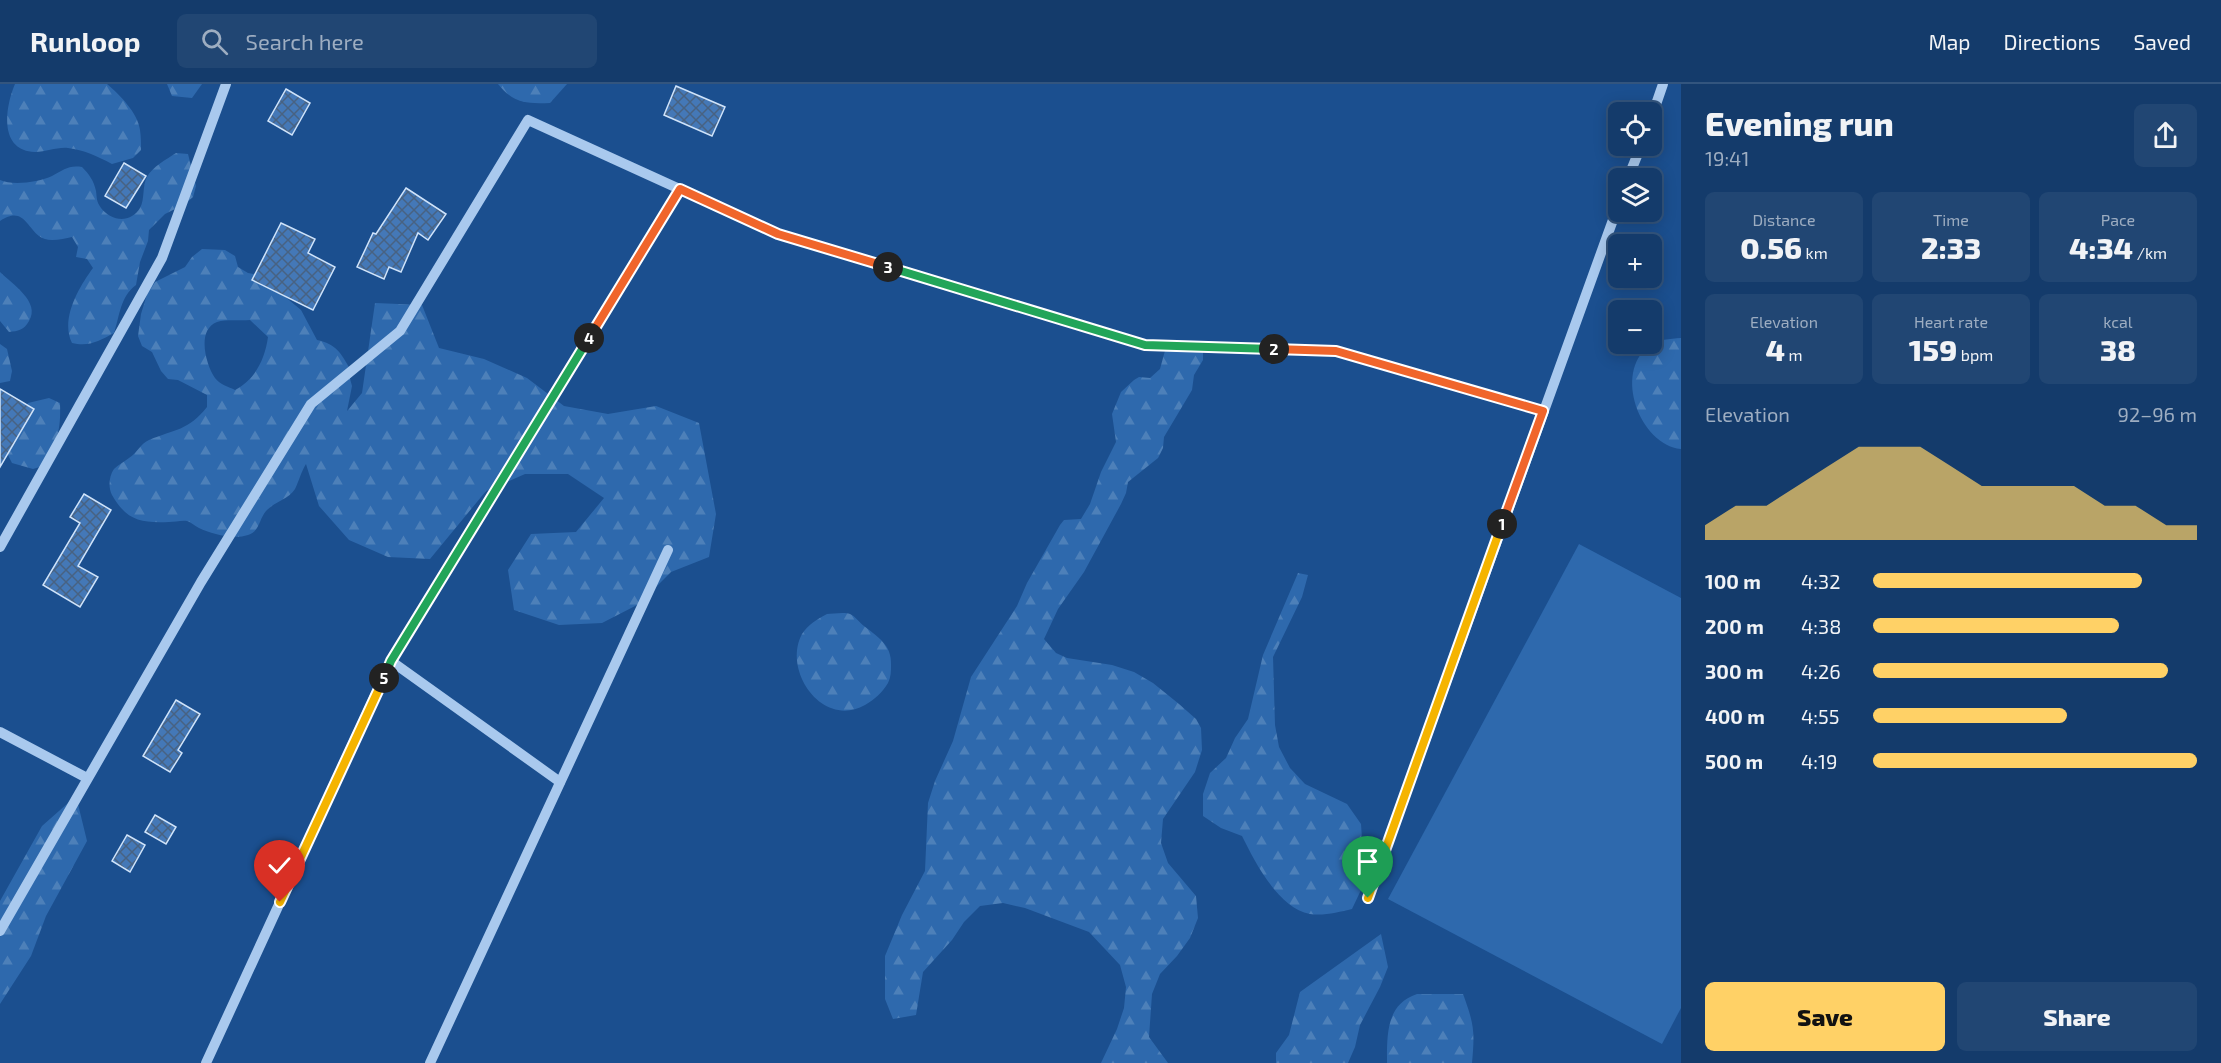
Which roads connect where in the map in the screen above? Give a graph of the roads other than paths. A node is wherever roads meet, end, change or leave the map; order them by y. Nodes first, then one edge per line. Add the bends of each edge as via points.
1 (226, 84) edge
2 (1663, 84) edge
3 (1657, 102) edge
4 (680, 189) junction
5 (1612, 222) edge
6 (1543, 411) junction
7 (0, 547) edge
8 (668, 550) dead end
9 (391, 661) junction
10 (0, 732) edge
11 (87, 778) junction
12 (560, 783) junction
13 (1368, 898) dead end
14 (0, 931) edge
15 (206, 1063) edge
16 (430, 1063) edge

1 - 7 street via 162,258
2 - 3 street
4 - 6 street via 778,234 1145,345 1336,351
4 - 9 street
4 - 11 street via 528,120 400,331 311,404
5 - 6 street
6 - 13 street
8 - 12 street
9 - 12 street
9 - 15 street
10 - 11 street
11 - 14 street
12 - 16 street

